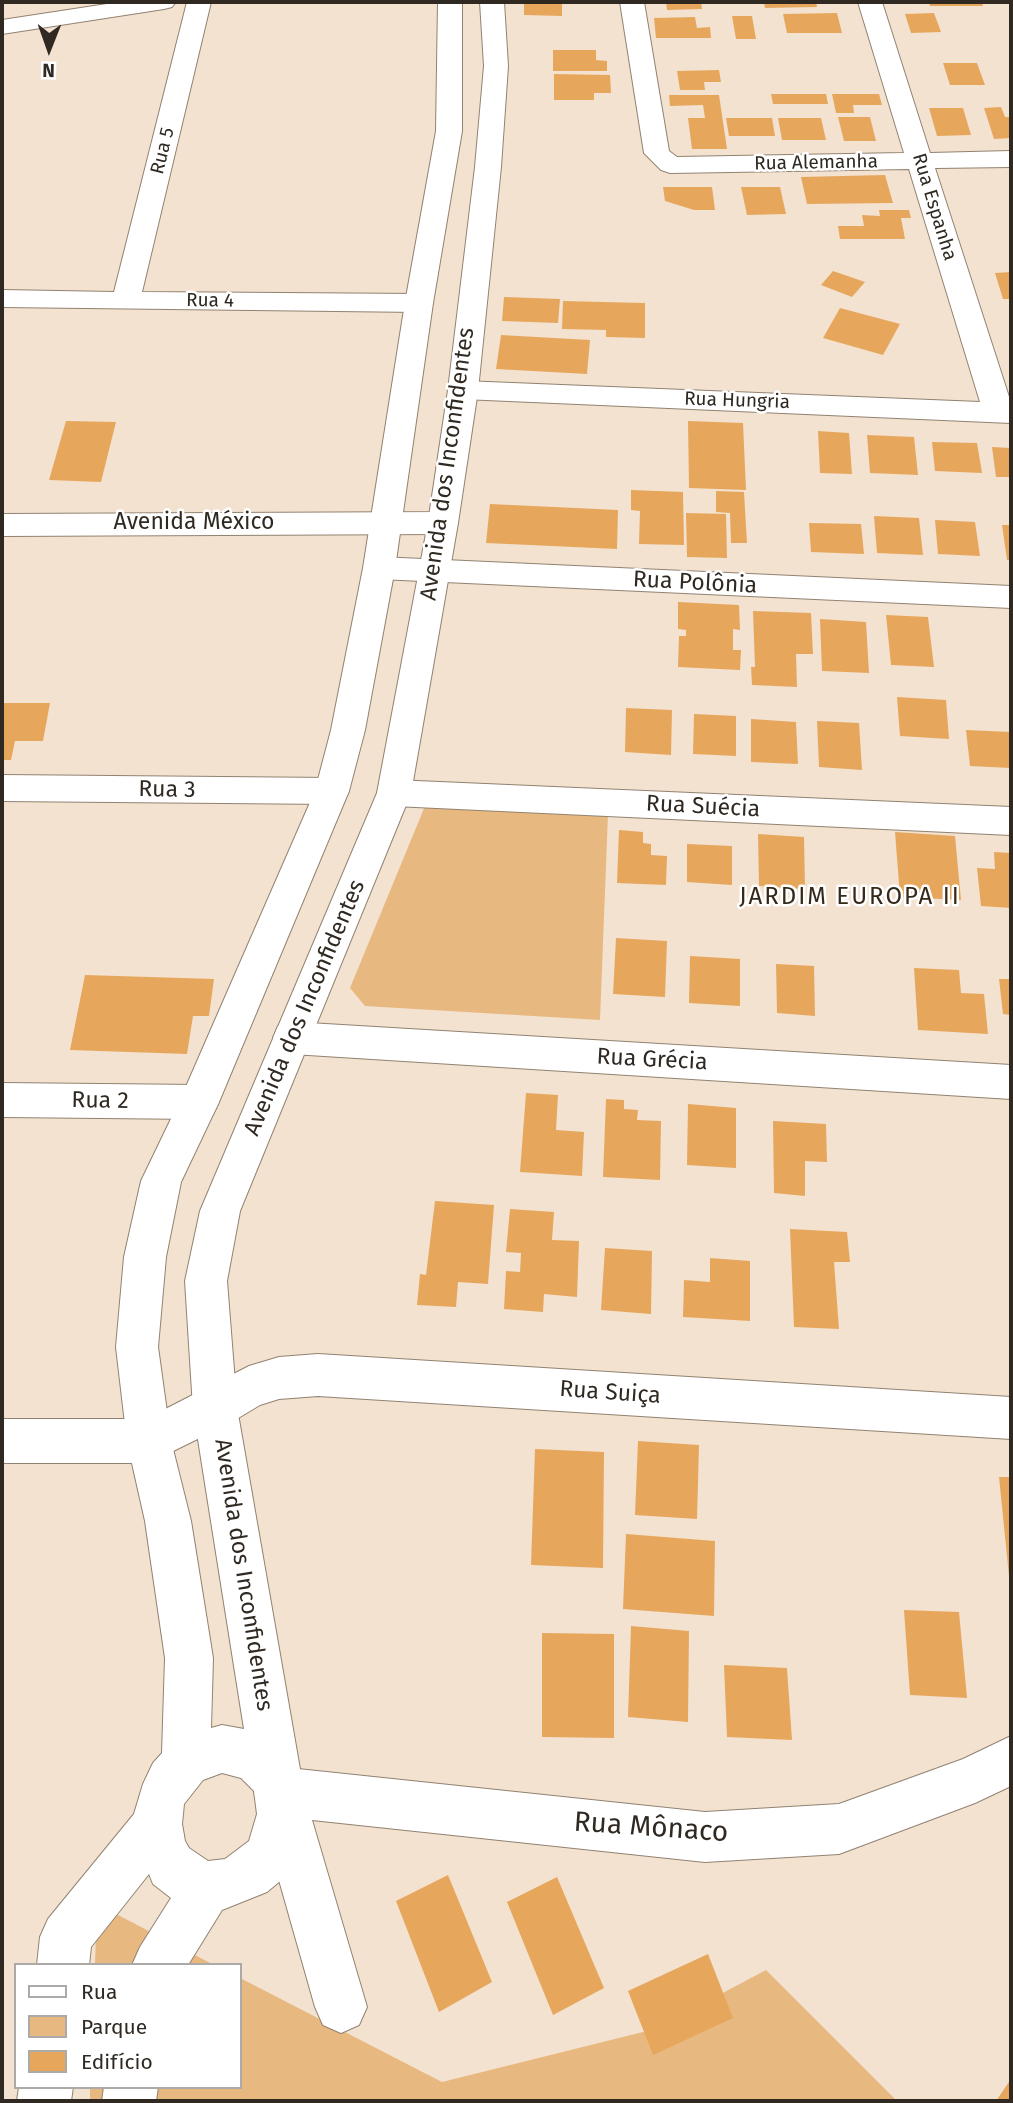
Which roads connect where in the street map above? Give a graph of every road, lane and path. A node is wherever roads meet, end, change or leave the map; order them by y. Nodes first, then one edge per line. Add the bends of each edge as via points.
1 (164, 2) edge
2 (199, 2) edge
3 (450, 2) edge
4 (492, 2) edge
5 (632, 2) edge
6 (870, 2) edge
7 (2, 27) edge
8 (1011, 159) edge
9 (920, 160) junction
10 (2, 299) edge
11 (126, 300) junction
12 (419, 303) junction
13 (463, 390) junction
14 (1004, 413) edge
15 (386, 522) junction
16 (443, 523) junction
17 (2, 524) edge
18 (379, 568) junction
19 (433, 571) junction
20 (1011, 597) edge
21 (2, 788) edge
22 (332, 791) junction
23 (394, 793) junction
24 (1011, 821) edge
25 (292, 1038) junction
26 (1011, 1082) edge
27 (2, 1100) edge
28 (199, 1102) junction
29 (215, 1408) junction
30 (1011, 1418) edge
31 (2, 1441) edge
32 (149, 1441) junction
33 (1011, 1760) edge
34 (186, 1763) junction
35 (279, 1792) junction
36 (157, 1824) junction
37 (208, 1886) junction
38 (63, 1963) edge
39 (159, 1963) edge
40 (341, 2007) dead end

1 - 7 street
2 - 11 street, Rua 5
3 - 12 street via 449,131
4 - 13 street, Avenida dos Inconfidentes via 496,66
5 - 9 street, Rua Alemanha via 657,153 663,160 680,166
6 - 9 street, Rua Espanha
8 - 9 street, Rua Alemanha
9 - 14 street, Rua Espanha
10 - 11 street, Rua 4
11 - 12 street, Rua 4
12 - 15 street
13 - 14 street, Rua Hungria
13 - 16 street, Avenida dos Inconfidentes
15 - 16 street, Avenida México
15 - 17 street, Avenida México
15 - 18 street
16 - 19 street, Avenida dos Inconfidentes
18 - 19 street, Rua Polônia
18 - 22 street
19 - 20 street, Rua Polônia
19 - 23 street, Avenida dos Inconfidentes
21 - 22 street, Rua 3
22 - 28 street
23 - 24 street, Rua Suécia
23 - 25 street, Avenida dos Inconfidentes
25 - 26 street, Rua Grécia
25 - 29 street, Avenida dos Inconfidentes via 220,1211 206,1281
27 - 28 street, Rua 2
28 - 32 street via 160,1181 145,1257 137,1347
29 - 30 street, Rua Suiça via 249,1387 279,1378 318,1375
29 - 32 street, Rua Suiça
29 - 35 street, Avenida dos Inconfidentes
31 - 32 street
32 - 34 street via 168,1521 189,1658
33 - 35 street, Rua Mônaco via 975,1779 839,1829 705,1837
34 - 35 street via 222,1749 242,1752 271,1774
34 - 36 street via 170,1780 160,1801
35 - 37 street via 278,1837 267,1858 250,1874 229,1884
35 - 40 street, Avenida dos Inconfidentes
36 - 37 street via 171,1866 187,1879
36 - 38 street via 66,1937
37 - 39 street

